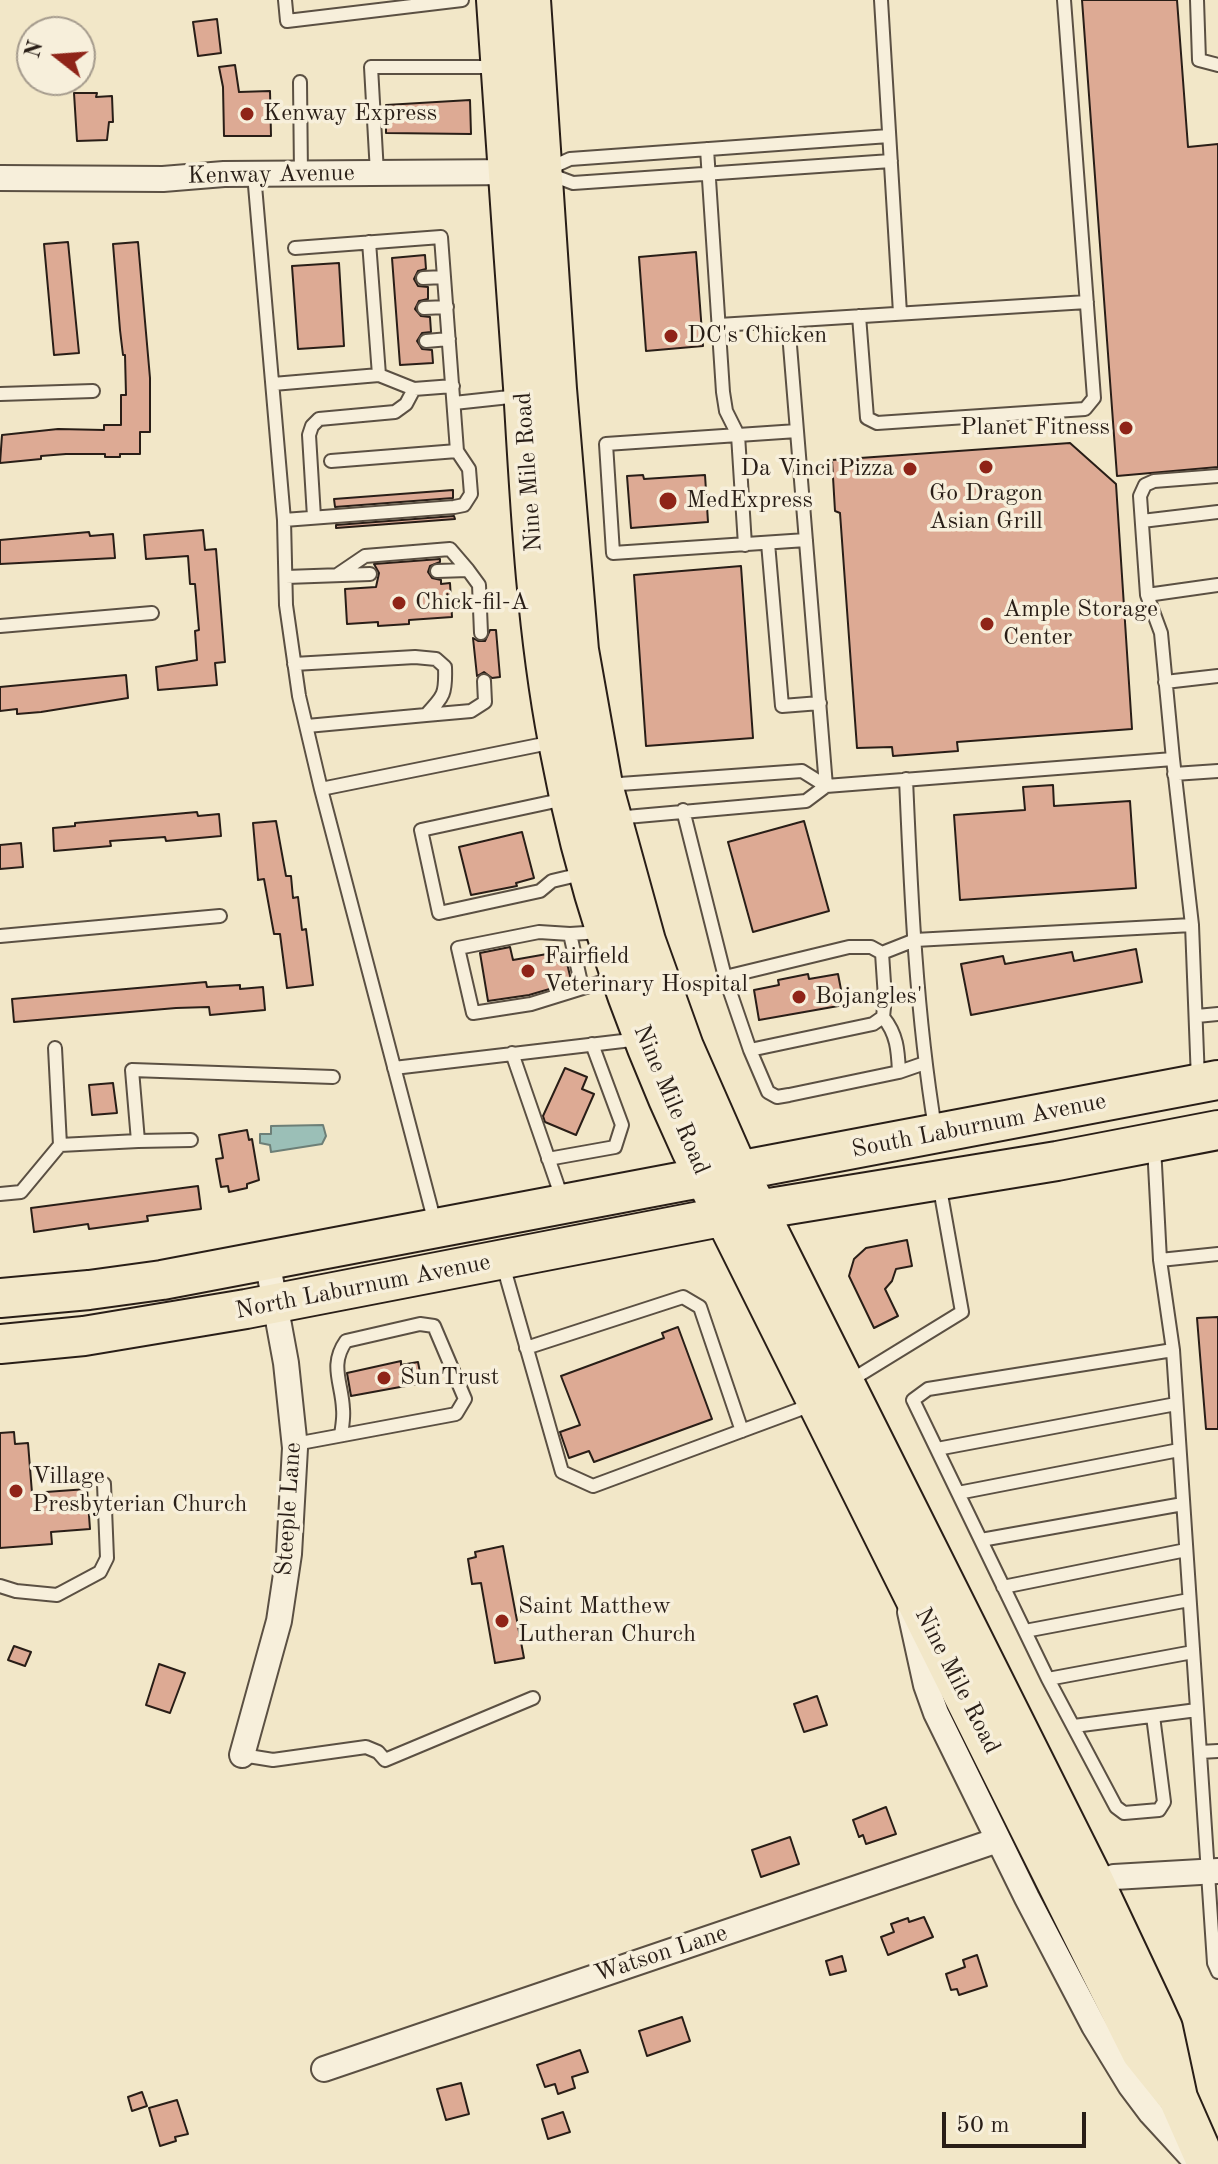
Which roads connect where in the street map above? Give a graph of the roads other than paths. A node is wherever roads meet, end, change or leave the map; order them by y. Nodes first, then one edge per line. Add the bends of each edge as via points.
1 (285, 0) edge
2 (462, 0) edge
3 (496, 0) edge
4 (531, 0) edge
5 (881, 0) edge
6 (1064, 0) edge
7 (1197, 0) edge
8 (1218, 65) edge
9 (501, 67) junction
10 (300, 82) dead end
11 (889, 136) junction
12 (707, 149) junction
13 (891, 161) junction
14 (525, 172) junction
15 (377, 173) junction
16 (710, 173) junction
17 (254, 174) junction
18 (301, 174) junction
19 (0, 178) edge
20 (369, 242) junction
21 (295, 248) dead end
22 (444, 277) junction
23 (423, 278) dead end
24 (387, 281) dead end
25 (372, 282) junction
26 (1087, 302) junction
27 (447, 307) junction
28 (424, 308) dead end
29 (389, 311) dead end
30 (374, 312) junction
31 (900, 313) junction
32 (859, 316) junction
33 (788, 321) junction
34 (719, 325) junction
35 (449, 339) junction
36 (426, 341) dead end
37 (392, 342) dead end
38 (376, 343) junction
39 (379, 375) junction
40 (273, 384) junction
41 (453, 386) junction
42 (414, 389) junction
43 (93, 391) dead end
44 (0, 394) edge
45 (523, 396) junction
46 (454, 403) junction
47 (797, 431) junction
48 (738, 435) junction
49 (457, 451) junction
50 (331, 461) dead end
51 (1218, 476) edge
52 (1218, 512) edge
53 (314, 517) junction
54 (284, 520) junction
55 (1142, 521) junction
56 (806, 540) junction
57 (768, 543) junction
58 (745, 545) junction
59 (468, 570) junction
60 (437, 571) dead end
61 (370, 574) dead end
62 (337, 575) junction
63 (286, 577) junction
64 (1218, 585) edge
65 (1147, 595) junction
66 (152, 613) dead end
67 (0, 626) edge
68 (481, 633) dead end
69 (294, 664) junction
70 (1218, 676) edge
71 (484, 681) dead end
72 (1165, 682) junction
73 (820, 703) junction
74 (426, 715) junction
75 (307, 726) junction
76 (558, 742) junction
77 (1173, 759) junction
78 (1218, 771) edge
79 (1174, 774) junction
80 (906, 779) junction
81 (826, 786) junction
82 (321, 789) junction
83 (595, 800) junction
84 (683, 810) junction
85 (589, 872) junction
86 (220, 916) dead end
87 (1192, 925) junction
88 (588, 933) junction
89 (0, 936) edge
90 (915, 940) junction
91 (882, 953) junction
92 (621, 976) junction
93 (725, 977) junction
94 (582, 987) junction
95 (1218, 1014) edge
96 (1197, 1016) junction
97 (883, 1017) junction
98 (643, 1039) junction
99 (592, 1044) junction
100 (55, 1048) dead end
101 (750, 1050) junction
102 (512, 1053) junction
103 (925, 1063) junction
104 (394, 1068) junction
105 (899, 1072) junction
106 (333, 1077) dead end
107 (1208, 1082) edge
108 (1218, 1130) edge
109 (936, 1135) junction
110 (191, 1140) dead end
111 (138, 1141) junction
112 (60, 1145) junction
113 (1136, 1146) junction
114 (548, 1159) junction
115 (722, 1176) junction
116 (939, 1180) junction
117 (0, 1194) edge
118 (564, 1205) junction
119 (741, 1214) junction
120 (436, 1229) junction
121 (1218, 1254) edge
122 (267, 1260) junction
123 (502, 1260) junction
124 (1160, 1260) junction
125 (0, 1298) edge
126 (276, 1303) junction
127 (0, 1344) edge
128 (526, 1348) junction
129 (1173, 1350) junction
130 (831, 1393) junction
131 (1176, 1404) junction
132 (742, 1431) junction
133 (341, 1435) junction
134 (295, 1444) junction
135 (937, 1449) junction
136 (1179, 1450) junction
137 (104, 1484) dead end
138 (958, 1493) junction
139 (1183, 1504) junction
140 (981, 1540) junction
141 (1186, 1550) junction
142 (905, 1578) junction
143 (0, 1586) edge
144 (1003, 1587) junction
145 (1189, 1600) junction
146 (1025, 1631) junction
147 (1193, 1652) junction
148 (1048, 1679) junction
149 (533, 1698) dead end
150 (1197, 1710) junction
151 (1153, 1716) junction
152 (1074, 1726) junction
153 (1218, 1751) edge
154 (1200, 1752) junction
155 (242, 1755) joint
156 (998, 1840) junction
157 (1214, 1871) edge
158 (1065, 1898) junction
159 (1215, 1929) edge
160 (1218, 1972) edge
161 (324, 2069) dead end
162 (1203, 2151) edge

1 - 2 lane via 287,21
3 - 9 main road, Nine Mile Road
4 - 14 main road, Nine Mile Road
5 - 11 lane
6 - 26 lane
7 - 8 lane via 1199,60
9 - 14 main road, Nine Mile Road
9 - 15 lane via 371,67
10 - 18 lane
11 - 12 lane
11 - 13 lane
12 - 14 lane via 570,159
12 - 16 lane
13 - 16 lane
13 - 31 lane
14 - 15 street, Kenway Avenue
14 - 16 lane via 573,183
14 - 45 main road, Nine Mile Road
14 - 83 main road, Nine Mile Road
15 - 18 street, Kenway Avenue
16 - 34 lane
17 - 18 street, Kenway Avenue
17 - 19 street, Kenway Avenue
17 - 40 lane
20 - 21 lane
20 - 22 lane via 441,237
20 - 25 lane
22 - 23 lane
22 - 27 lane
24 - 25 lane
25 - 30 lane
26 - 31 lane
26 - 32 lane via 1094,398 1085,409 877,423 867,418
27 - 28 lane
27 - 35 lane
29 - 30 lane
30 - 38 lane
31 - 32 lane
32 - 33 lane
33 - 34 lane
33 - 47 lane
34 - 48 lane via 726,411
35 - 36 lane
35 - 41 lane
37 - 38 lane
38 - 39 lane
39 - 40 lane
39 - 42 lane
40 - 54 lane
41 - 42 lane
41 - 46 lane
42 - 53 lane via 395,412 319,419 312,426
43 - 44 lane
45 - 46 lane
45 - 76 main road, Nine Mile Road via 538,587
46 - 49 lane
47 - 48 lane
47 - 56 lane
48 - 58 lane
48 - 58 lane via 606,444 613,553
49 - 50 lane
49 - 53 lane via 469,469 471,494 464,505
51 - 55 lane via 1145,485 1140,496
52 - 55 lane
53 - 54 lane
54 - 63 lane
55 - 65 lane
56 - 57 lane
56 - 73 lane
57 - 58 lane
57 - 73 lane via 782,706
59 - 60 lane
59 - 62 lane via 450,549 365,556
59 - 68 lane via 479,585
61 - 62 lane
62 - 63 lane
63 - 69 lane
64 - 65 lane
65 - 72 lane via 1161,633
66 - 67 lane
69 - 74 lane via 436,659 445,667 446,690
69 - 75 lane
70 - 72 lane
71 - 74 lane via 485,702 471,711
72 - 77 lane
73 - 81 lane
74 - 75 lane
75 - 82 lane
76 - 82 lane
76 - 83 main road, Nine Mile Road
77 - 79 lane
77 - 80 lane
78 - 79 lane
79 - 87 lane
80 - 81 lane
80 - 90 lane
81 - 83 lane via 802,771
81 - 84 lane via 806,801
82 - 104 lane
83 - 84 lane
83 - 85 main road, Nine Mile Road
83 - 85 lane via 421,830 439,913 540,891 552,881
83 - 115 main road, Nine Mile Road
84 - 93 lane
85 - 88 main road, Nine Mile Road
86 - 89 lane
87 - 90 lane
87 - 96 lane
88 - 92 main road, Nine Mile Road
88 - 94 lane
88 - 94 lane via 539,932 458,948 473,1013 531,1004
90 - 91 lane
90 - 103 lane
91 - 93 lane via 849,947
91 - 97 lane
92 - 94 lane
92 - 98 main road, Nine Mile Road
93 - 101 lane
95 - 96 lane
96 - 107 lane
97 - 101 lane via 873,1024
97 - 105 lane via 897,1044
98 - 99 lane
98 - 115 main road, Nine Mile Road
99 - 102 lane
99 - 114 lane via 622,1125 615,1147
100 - 112 lane
101 - 105 lane via 768,1092 777,1097
102 - 104 lane
102 - 114 lane
103 - 105 lane
103 - 109 lane
104 - 120 lane
106 - 111 lane via 132,1070
107 - 109 main road, South Laburnum Avenue
107 - 113 main road via 1180,1119 1140,1125
108 - 113 main road, South Laburnum Avenue
109 - 115 main road, South Laburnum Avenue
110 - 111 lane
111 - 112 lane
112 - 117 lane via 21,1192
113 - 116 main road, South Laburnum Avenue
113 - 124 lane
114 - 118 lane
115 - 118 main road, North Laburnum Avenue
115 - 119 main road, Nine Mile Road
116 - 119 main road, South Laburnum Avenue
116 - 130 lane via 962,1312
118 - 120 main road, North Laburnum Avenue
119 - 123 main road, North Laburnum Avenue
119 - 130 main road, Nine Mile Road
120 - 122 main road, North Laburnum Avenue
121 - 124 lane
122 - 125 main road, North Laburnum Avenue via 118,1286
122 - 126 street, Steeple Lane
123 - 126 main road, North Laburnum Avenue
123 - 128 lane
124 - 129 lane
126 - 127 main road, North Laburnum Avenue via 84,1336
126 - 134 street, Steeple Lane
128 - 132 lane via 683,1297 700,1307
128 - 132 lane via 562,1472 593,1486
129 - 131 lane
129 - 135 lane via 928,1389 913,1400
130 - 132 lane
130 - 142 main road, Nine Mile Road
130 - 158 main road, Nine Mile Road
131 - 135 lane
131 - 136 lane
133 - 133 lane via 456,1414 465,1399 434,1326 420,1324 346,1341 336,1367
133 - 134 lane
134 - 155 street, Steeple Lane via 279,1621
135 - 138 lane
136 - 138 lane
136 - 139 lane
137 - 143 lane via 107,1558 100,1572 57,1595
138 - 140 lane
139 - 140 lane
139 - 141 lane
140 - 144 lane
141 - 144 lane
141 - 145 lane
142 - 156 street via 926,1685
142 - 158 main road, Nine Mile Road
144 - 146 lane
145 - 146 lane
145 - 147 lane
146 - 148 lane
147 - 148 lane
147 - 150 lane
148 - 152 lane
149 - 155 lane via 385,1760 366,1747 273,1760
150 - 151 lane
150 - 154 lane
151 - 152 lane
151 - 152 lane via 1164,1802 1159,1810 1124,1813 1116,1807
153 - 154 lane
154 - 157 lane
156 - 158 street
156 - 161 street, Watson Lane
157 - 158 street via 1114,1877
157 - 159 lane
158 - 162 main road, Nine Mile Road via 1163,2028 1178,2098
158 - 162 street via 1094,2026 1151,2113
159 - 160 lane

